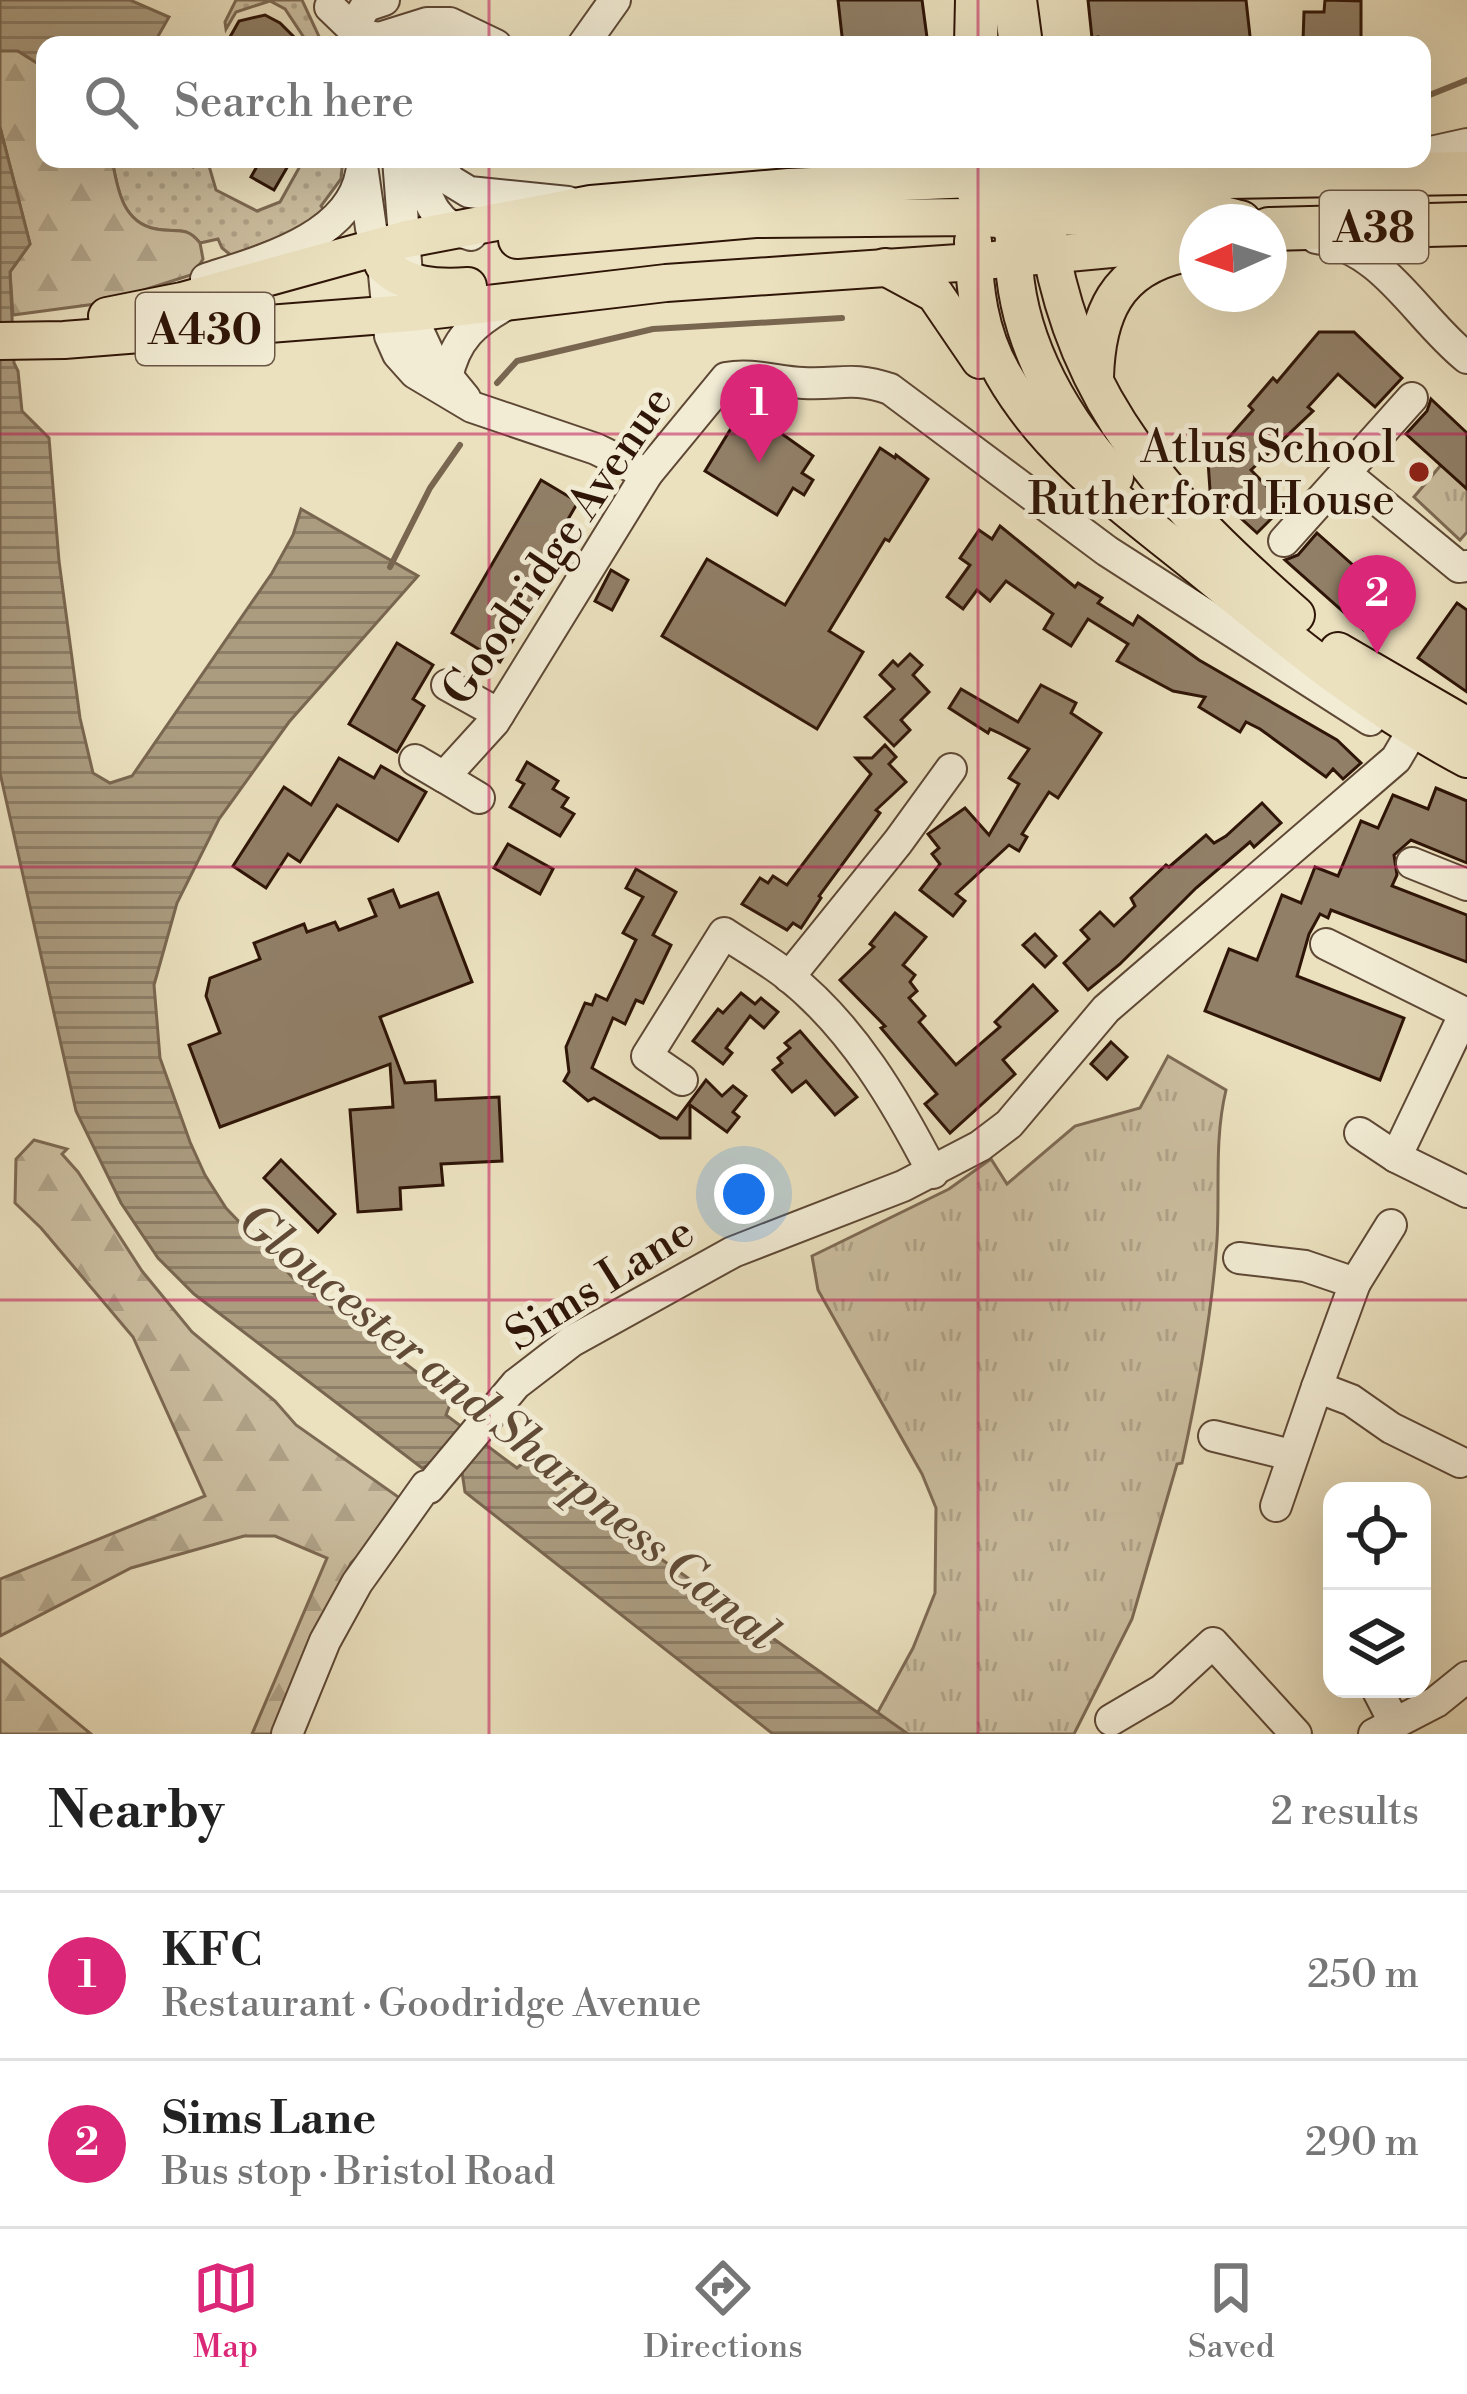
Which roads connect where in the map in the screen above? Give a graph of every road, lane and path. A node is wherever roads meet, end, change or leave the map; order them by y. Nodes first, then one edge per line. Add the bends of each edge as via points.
1 (443, 0) edge
2 (615, 0) edge
3 (976, 0) edge
4 (1015, 0) edge
5 (328, 4) edge
6 (367, 27) edge
7 (480, 36) edge
8 (489, 36) edge
9 (589, 36) edge
10 (976, 36) edge
11 (1013, 36) edge
12 (1020, 36) edge
13 (1467, 144) edge
14 (1431, 152) edge
15 (360, 168) edge
16 (364, 168) edge
17 (398, 168) edge
18 (418, 168) edge
19 (440, 168) edge
20 (889, 168) edge
21 (1145, 168) edge
22 (1320, 168) edge
23 (1467, 173) edge
24 (1170, 178) junction
25 (1276, 178) junction
26 (789, 187) junction
27 (1008, 197) edge
28 (591, 204) junction
29 (1179, 211) edge
30 (1467, 224) edge
31 (1287, 229) edge
32 (454, 230) junction
33 (1287, 234) edge
34 (503, 242) junction
35 (1179, 243) edge
36 (1179, 254) edge
37 (1051, 256) junction
38 (973, 262) junction
39 (882, 267) junction
40 (717, 279) junction
41 (396, 280) junction
42 (514, 300) junction
43 (128, 313) junction
44 (86, 319) junction
45 (11, 340) edge
46 (1467, 358) edge
47 (447, 378) junction
48 (1095, 385) junction
49 (1412, 398) dead end
50 (472, 407) junction
51 (1065, 456) junction
52 (1345, 473) junction
53 (647, 474) junction
54 (1284, 542) dead end
55 (1187, 557) junction
56 (1467, 566) edge
57 (447, 685) dead end
58 (499, 714) junction
59 (1413, 720) junction
60 (1467, 726) edge
61 (1467, 759) edge
62 (415, 760) dead end
63 (951, 769) dead end
64 (444, 777) junction
65 (479, 798) dead end
66 (1412, 863) dead end
67 (1467, 885) edge
68 (1326, 944) dead end
69 (789, 977) junction
70 (1466, 1011) edge
71 (682, 1080) dead end
72 (1360, 1132) dead end
73 (1396, 1157) junction
74 (933, 1173) junction
75 (1467, 1192) edge
76 (1391, 1225) dead end
77 (1238, 1258) dead end
78 (1355, 1283) junction
79 (1317, 1387) junction
80 (1214, 1436) dead end
81 (1291, 1455) junction
82 (1465, 1463) edge
83 (1276, 1506) dead end
84 (1467, 1677) edge
85 (1379, 1698) edge
86 (1111, 1720) dead end
87 (1384, 1728) edge
88 (287, 1734) edge
89 (1297, 1734) edge

1 - 8 street
2 - 9 street
3 - 10 highway
4 - 11 main road
4 - 12 highway
5 - 6 street
6 - 7 street via 450,23
13 - 14 street
15 - 44 street via 352,202 334,222 240,267
16 - 41 street
17 - 41 street
18 - 32 street via 429,206
19 - 28 street via 469,192
20 - 26 main road
21 - 24 highway, A38
22 - 25 street
23 - 25 highway, A38
24 - 25 highway, A38
24 - 27 main road
26 - 27 main road, A430
26 - 28 main road, A430
27 - 29 highway, A38
27 - 34 main road, A430
27 - 37 main road
27 - 38 main road
27 - 55 main road via 1024,323 1057,398 1093,453
28 - 32 main road, A430
30 - 31 highway, A38
32 - 34 street
32 - 41 main road, A430
33 - 46 street via 1353,248
34 - 41 main road, A430
35 - 37 main road
36 - 48 main road via 1154,260 1119,288 1096,337
37 - 48 main road via 1067,324
38 - 39 main road, A430
38 - 51 main road via 1000,369
39 - 40 main road, A430
39 - 51 main road via 935,294 1021,415
40 - 41 main road, A430 via 439,288
40 - 42 main road, A430
41 - 42 main road, A430
41 - 43 main road, A430
41 - 43 main road, A430
41 - 45 main road, A430 via 64,340
41 - 47 street
41 - 50 street via 398,355 428,385
42 - 47 street via 468,330
43 - 44 main road, A430
44 - 45 main road, A430
47 - 50 street
48 - 59 main road via 1169,496
49 - 52 street
50 - 53 street
51 - 55 main road
52 - 54 street
52 - 56 street
53 - 58 street, Goodridge Avenue
53 - 59 street, Goodridge Avenue via 726,379 862,380 890,389 1107,551 1375,723
55 - 59 main road via 1331,674
57 - 58 street
58 - 64 street, Goodridge Avenue
59 - 60 main road
59 - 61 main road
59 - 74 street, Sims Lane via 1396,759 1106,1010 1009,1124
62 - 64 street
63 - 69 street
64 - 65 street
66 - 67 street
68 - 70 street
69 - 71 street via 724,933 647,1056
69 - 74 street via 869,1064
70 - 73 street
72 - 73 street
73 - 75 street
74 - 88 street, Sims Lane via 733,1252 572,1341 516,1384 426,1486 357,1582
76 - 78 street
77 - 78 street via 1305,1266
78 - 79 street
79 - 81 street
79 - 82 street
80 - 81 street
81 - 83 street
84 - 87 street
85 - 87 street
86 - 89 street via 1162,1690 1213,1643

